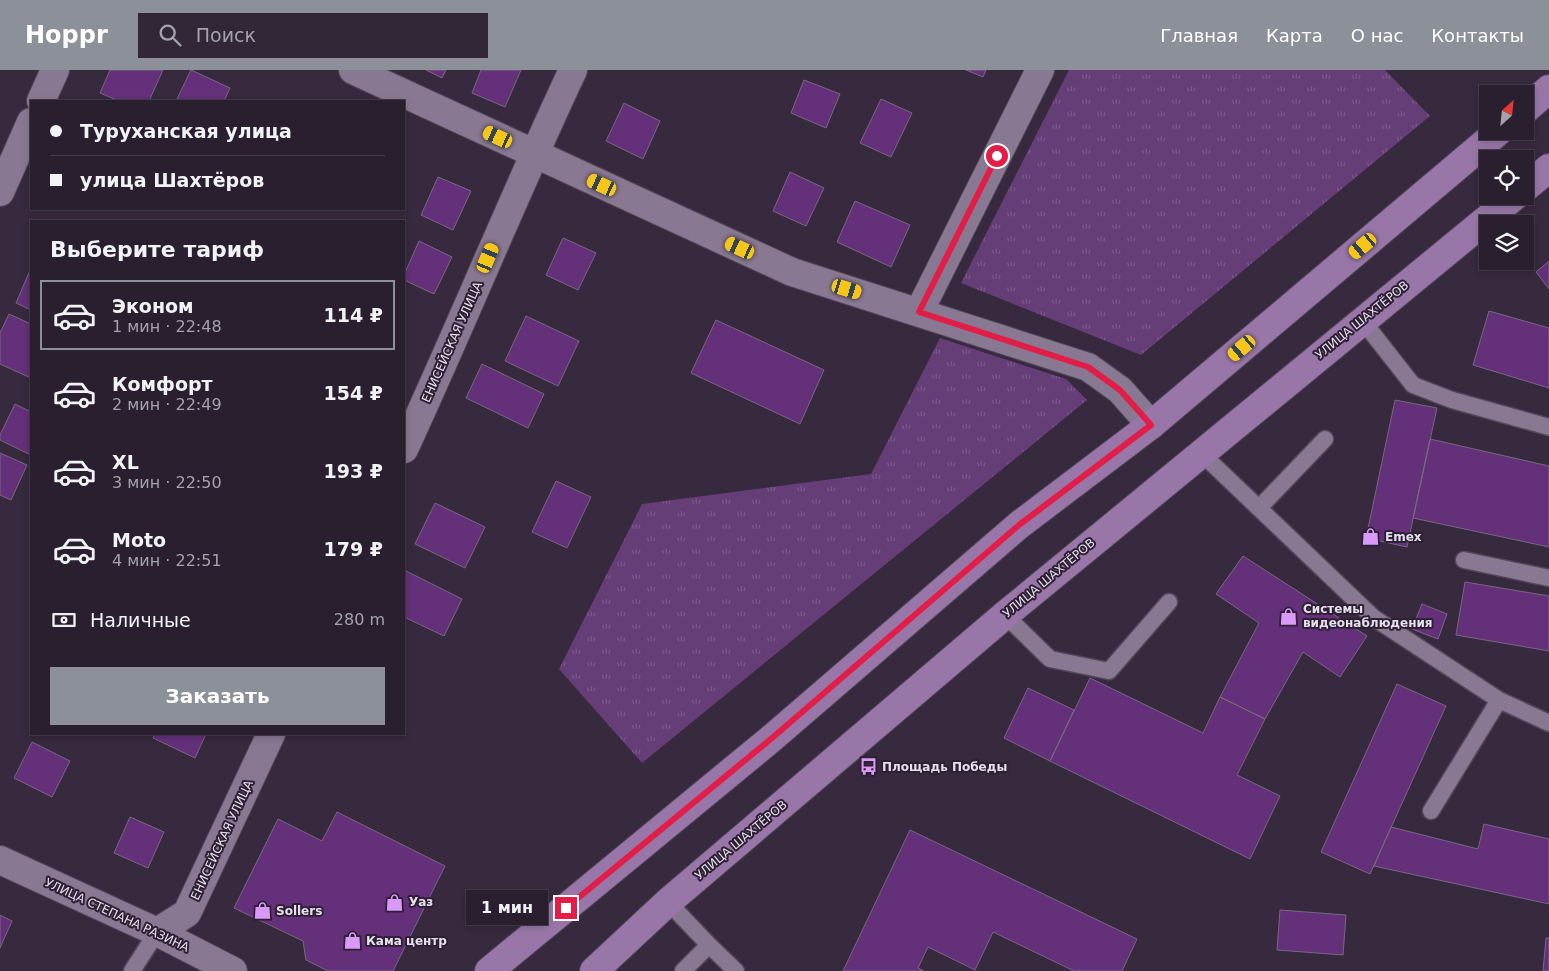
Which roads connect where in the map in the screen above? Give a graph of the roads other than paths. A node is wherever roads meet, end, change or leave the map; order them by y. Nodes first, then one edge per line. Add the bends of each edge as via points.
1 (55, 70) edge
2 (573, 70) edge
3 (1040, 70) edge
4 (356, 71) edge
5 (1549, 89) edge
6 (41, 100) edge
7 (1534, 102) edge
8 (30, 124) edge
9 (1488, 140) edge
10 (534, 153) junction
11 (1549, 168) edge
12 (1534, 180) edge
13 (0, 192) edge
14 (1504, 205) edge
15 (919, 312) junction
16 (1362, 320) junction
17 (1151, 425) junction
18 (1549, 427) edge
19 (1325, 438) dead end
20 (405, 447) edge
21 (1201, 453) junction
22 (1259, 508) junction
23 (1464, 560) dead end
24 (1549, 578) edge
25 (1169, 602) dead end
26 (1005, 615) junction
27 (1499, 700) junction
28 (1549, 723) edge
29 (271, 735) edge
30 (1431, 812) dead end
31 (0, 860) edge
32 (668, 902) junction
33 (157, 932) junction
34 (709, 945) junction
35 (132, 971) edge
36 (233, 971) edge
37 (489, 971) edge
38 (594, 971) edge
39 (683, 971) edge
40 (736, 971) edge

1 - 6 street
2 - 10 street, ЕНИСЕЙСКАЯ УЛИЦА
3 - 15 street
4 - 10 street
5 - 7 main road
8 - 13 street
9 - 17 main road
10 - 15 street via 792,272
10 - 20 street, ЕНИСЕЙСКАЯ УЛИЦА
11 - 12 main road
14 - 16 main road, УЛИЦА ШАХТЁРОВ
15 - 17 street via 1088,367 1120,390
16 - 18 lane via 1413,385 1452,400
16 - 21 main road, УЛИЦА ШАХТЁРОВ
17 - 37 main road via 1019,525 772,738
19 - 22 lane
21 - 22 lane
21 - 26 main road, УЛИЦА ШАХТЁРОВ
22 - 27 lane via 1374,618
23 - 24 lane
25 - 26 lane via 1109,671 1050,659
26 - 32 main road, УЛИЦА ШАХТЁРОВ
27 - 28 lane
27 - 30 lane
29 - 33 street, ЕНИСЕЙСКАЯ УЛИЦА via 187,913
31 - 33 street, УЛИЦА СТЕПАНА РАЗИНА
32 - 34 lane
32 - 38 main road, УЛИЦА ШАХТЁРОВ
33 - 35 lane
33 - 36 street, УЛИЦА СТЕПАНА РАЗИНА
34 - 39 lane
34 - 40 lane

